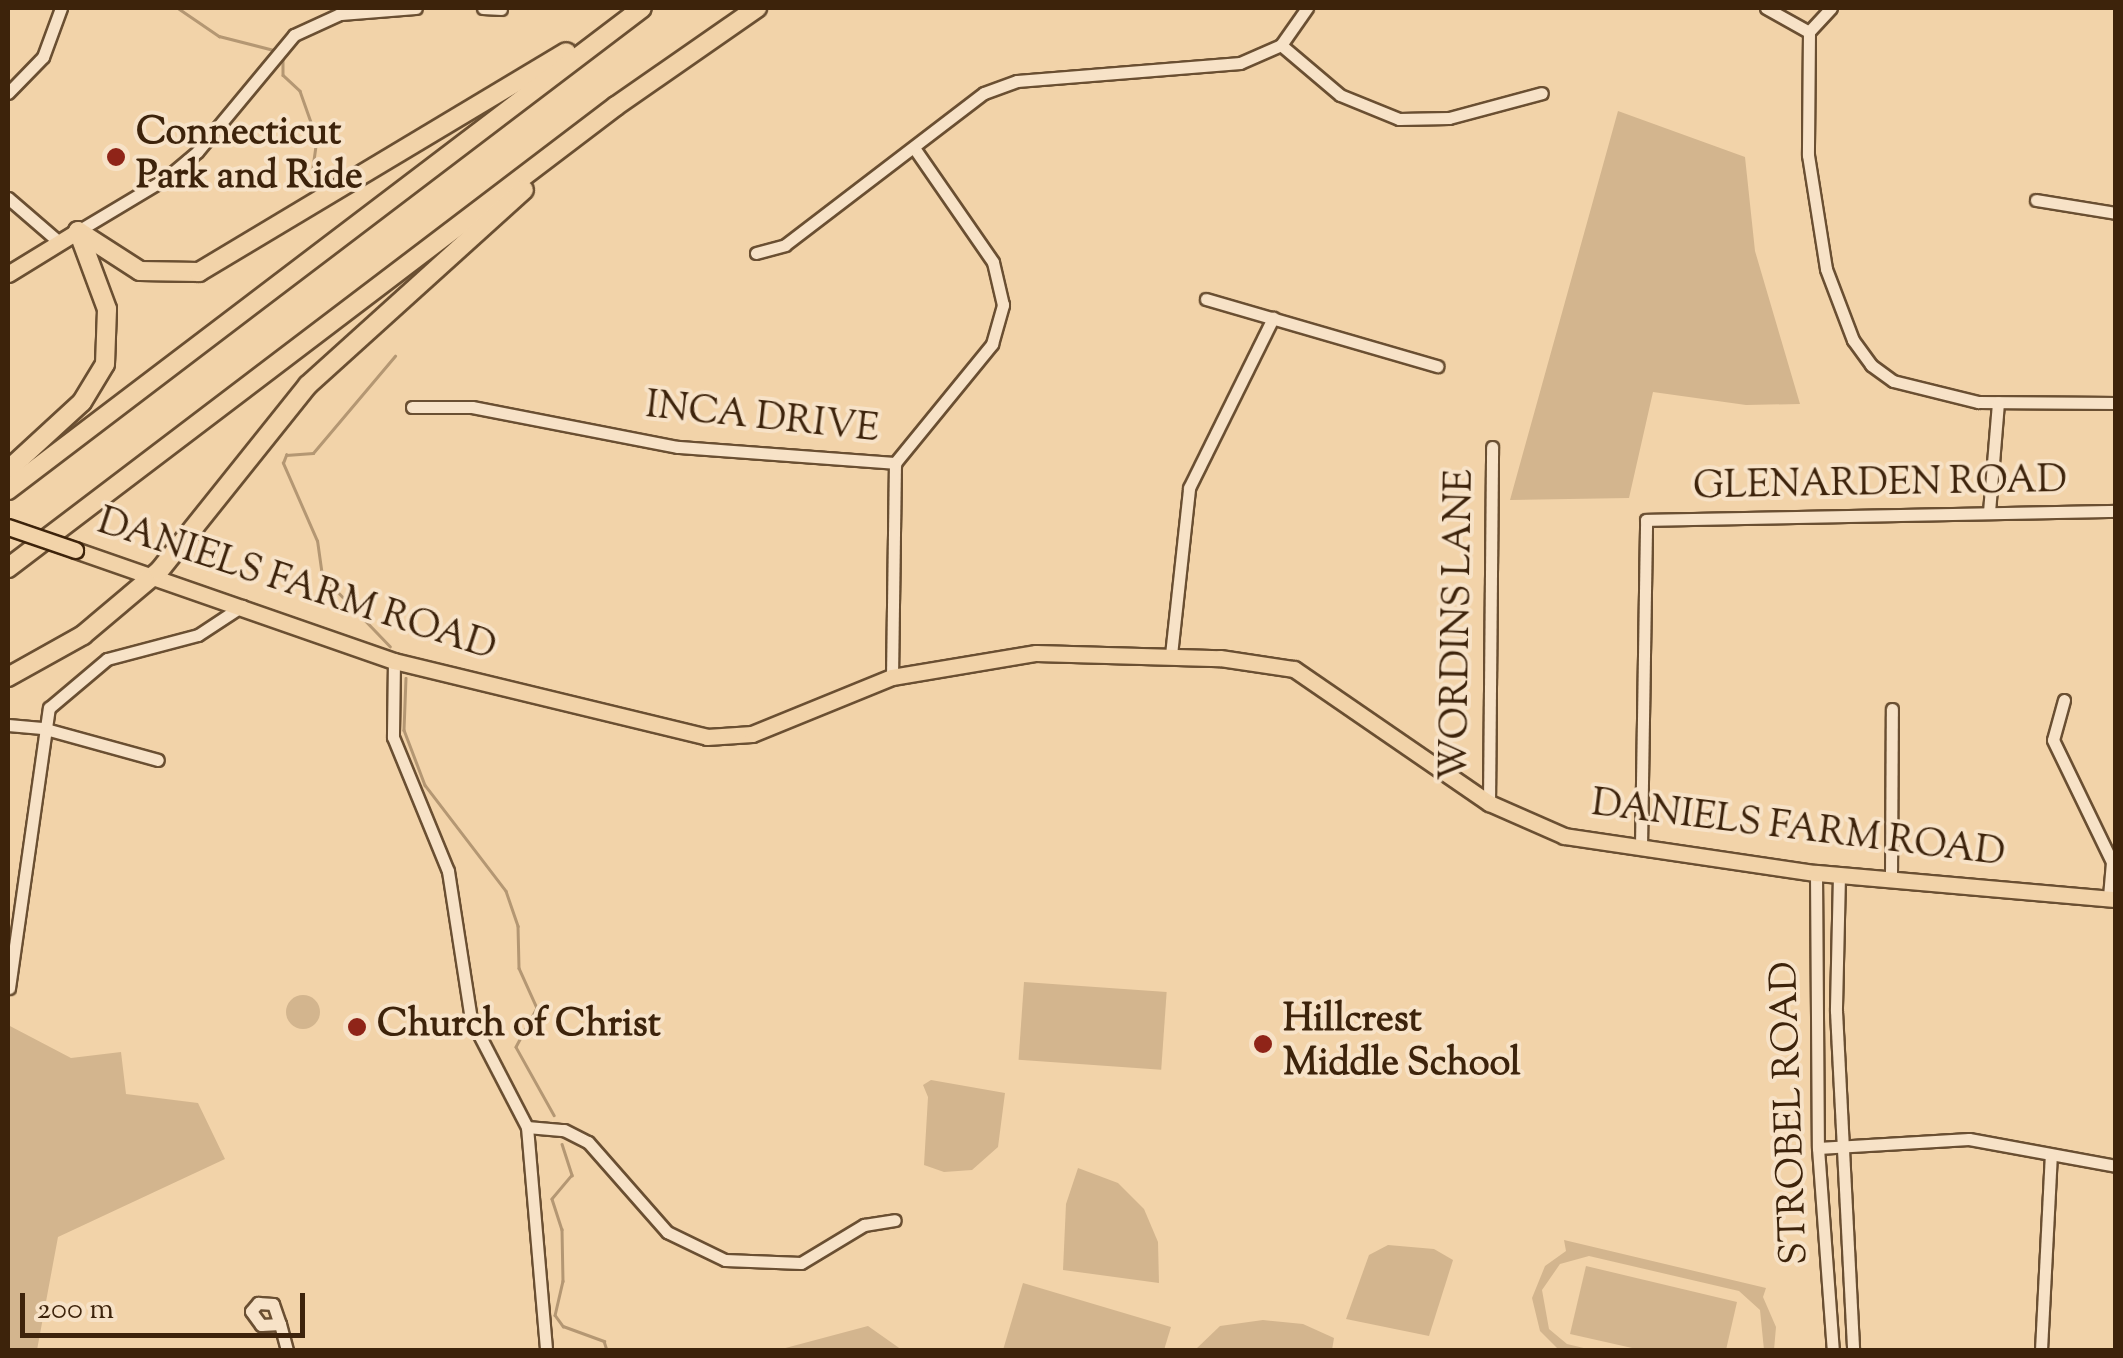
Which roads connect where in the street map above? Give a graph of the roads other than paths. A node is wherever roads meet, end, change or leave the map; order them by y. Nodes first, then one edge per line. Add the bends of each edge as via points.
1 (61, 8) edge
2 (416, 8) edge
3 (483, 8) edge
4 (633, 8) edge
5 (642, 8) edge
6 (757, 8) edge
7 (1307, 8) edge
8 (1766, 8) edge
9 (1832, 8) edge
10 (502, 9) edge
11 (1809, 32) junction
12 (1282, 46) junction
13 (645, 84) junction
14 (8, 93) edge
15 (1542, 93) dead end
16 (914, 148) junction
17 (8, 198) edge
18 (2036, 200) dead end
19 (2116, 212) edge
20 (78, 231) junction
21 (58, 242) junction
22 (756, 253) dead end
23 (8, 274) edge
24 (1206, 299) dead end
25 (1273, 318) junction
26 (1437, 366) dead end
27 (1998, 402) junction
28 (2116, 403) edge
29 (412, 407) dead end
30 (1492, 447) dead end
31 (895, 463) junction
32 (8, 470) edge
33 (8, 490) edge
34 (2116, 511) edge
35 (1989, 512) junction
36 (8, 527) edge
37 (8, 568) edge
38 (153, 576) junction
39 (242, 606) junction
40 (1171, 656) junction
41 (394, 661) junction
42 (8, 677) edge
43 (892, 678) junction
44 (2064, 700) dead end
45 (1892, 709) dead end
46 (8, 725) edge
47 (42, 728) junction
48 (158, 760) dead end
49 (1488, 803) junction
50 (1641, 846) junction
51 (1816, 873) junction
52 (1839, 874) junction
53 (1891, 878) junction
54 (2112, 899) edge
55 (10, 988) edge
56 (527, 1126) junction
57 (1840, 1146) junction
58 (1818, 1148) junction
59 (2051, 1154) junction
60 (2116, 1166) edge
61 (894, 1220) dead end
62 (280, 1324) dead end
63 (286, 1350) edge
64 (546, 1350) edge
65 (1834, 1350) edge
66 (1853, 1350) edge
67 (2041, 1350) edge

1 - 14 street via 43,57
2 - 20 street via 321,19 277,51 234,113 182,165
3 - 10 street
4 - 20 highway via 210,267 176,275 140,271
5 - 33 highway
6 - 13 highway
7 - 12 street
8 - 11 street
9 - 11 street
11 - 27 street via 1808,156 1826,269 1853,340 1892,381
12 - 15 street via 1340,95 1399,119 1448,118
12 - 16 street via 1240,63 1018,81 984,93
13 - 37 highway
13 - 38 highway via 328,365 262,435
16 - 22 street via 785,245
16 - 31 street via 993,262 1003,306 992,344
17 - 21 street
18 - 19 street
20 - 21 main road
20 - 32 highway via 107,309 105,364 76,409
21 - 23 main road
24 - 25 street
25 - 26 street
25 - 40 street via 1190,488
27 - 28 street
27 - 35 street
29 - 31 street, INCA DRIVE via 472,407 678,447
30 - 49 street, WORDINS LANE
31 - 43 street, INCA DRIVE
34 - 35 street, GLENARDEN ROAD
35 - 50 street, GLENARDEN ROAD via 1646,520
36 - 38 main road, DANIELS FARM ROAD, bridge
38 - 39 main road, DANIELS FARM ROAD
38 - 42 highway via 83,635
39 - 41 main road, DANIELS FARM ROAD
39 - 47 street via 198,635 128,649 84,673 49,708
40 - 43 main road, DANIELS FARM ROAD via 1036,653
40 - 49 main road, DANIELS FARM ROAD via 1294,669
41 - 43 main road, DANIELS FARM ROAD via 707,737 752,734
41 - 56 street via 392,737 448,871 472,1019
44 - 54 street via 2053,740 2112,862
45 - 53 street
46 - 47 street
47 - 48 street
47 - 55 street
49 - 50 main road, DANIELS FARM ROAD via 1564,836
50 - 51 main road, DANIELS FARM ROAD
51 - 52 main road, DANIELS FARM ROAD
51 - 58 street, STROBEL ROAD
52 - 53 main road, DANIELS FARM ROAD
52 - 57 street, STROBEL ROAD
53 - 54 main road, DANIELS FARM ROAD
56 - 61 street via 564,1130 588,1142 667,1232 725,1260 801,1263 864,1224
56 - 64 street
57 - 58 street
57 - 59 street via 1969,1138
57 - 66 street, STROBEL ROAD
58 - 65 street, STROBEL ROAD
59 - 60 street
59 - 67 street
62 - 63 street

